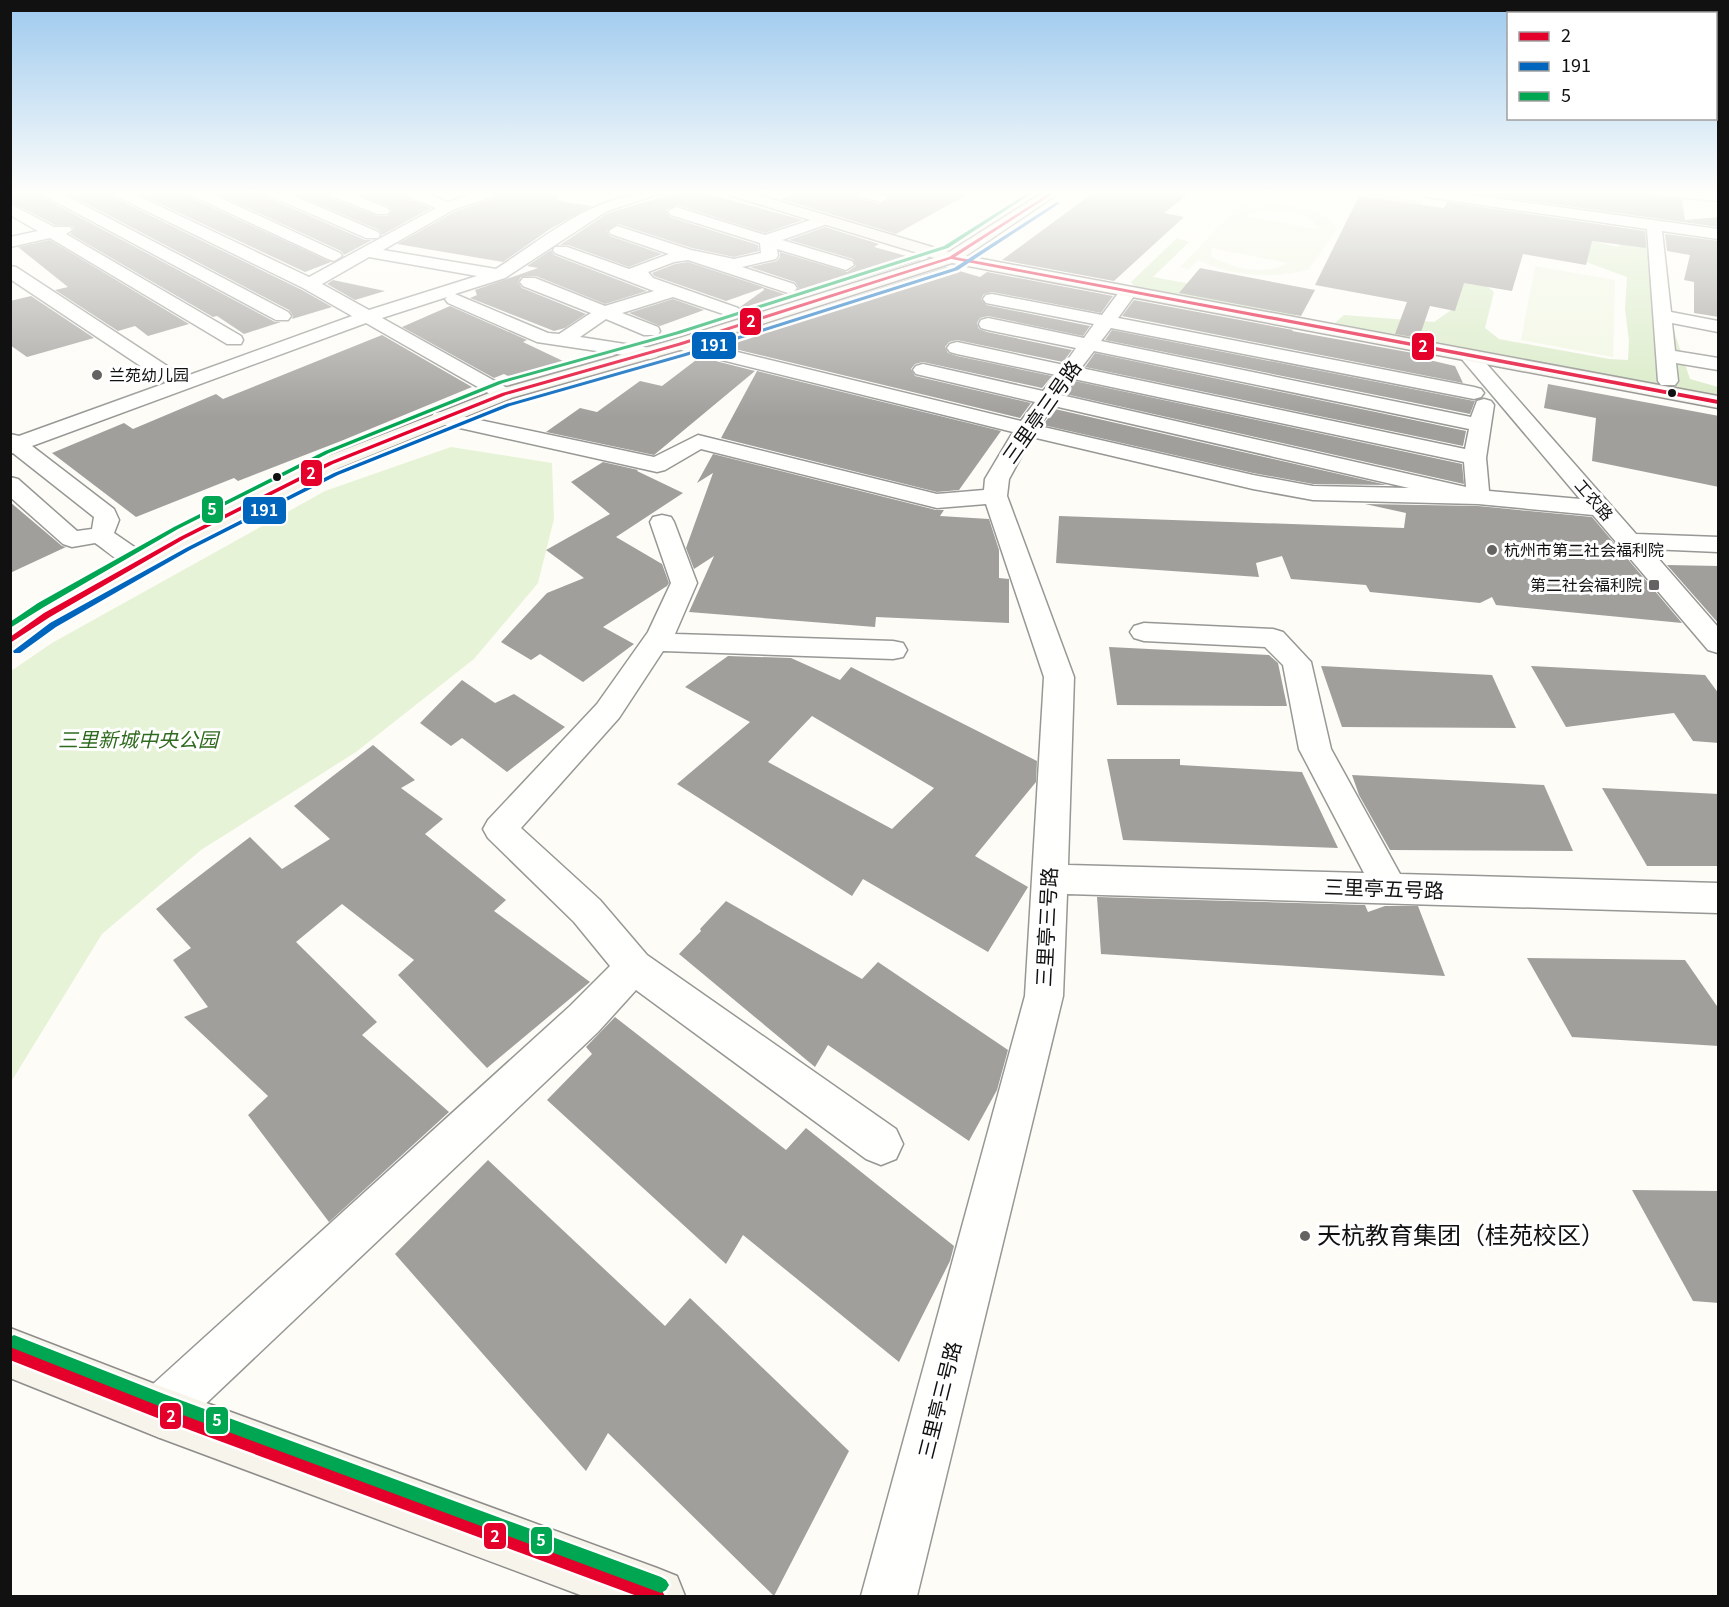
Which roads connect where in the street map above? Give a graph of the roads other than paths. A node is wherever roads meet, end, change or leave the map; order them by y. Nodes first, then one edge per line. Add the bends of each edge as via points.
1 (30, 268) edge
2 (113, 268) edge
3 (191, 268) edge
4 (279, 268) edge
5 (338, 268) edge
6 (463, 268) edge
7 (508, 268) edge
8 (610, 268) edge
9 (644, 268) edge
10 (729, 268) edge
11 (920, 268) edge
12 (1003, 268) edge
13 (1658, 268) edge
14 (499, 274) junction
15 (529, 282) dead end
16 (648, 282) junction
17 (309, 284) junction
18 (788, 288) dead end
19 (1128, 292) junction
20 (992, 298) dead end
21 (454, 299) dead end
22 (605, 312) junction
23 (732, 312) dead end
24 (282, 316) dead end
25 (1662, 316) junction
26 (366, 318) junction
27 (988, 324) dead end
28 (1719, 326) edge
29 (234, 340) dead end
30 (561, 341) junction
31 (651, 342) junction
32 (680, 344) junction
33 (957, 348) dead end
34 (1665, 355) junction
35 (1470, 357) junction
36 (1078, 359) junction
37 (1719, 363) edge
38 (923, 370) dead end
39 (1668, 381) dead end
40 (181, 384) junction
41 (504, 394) junction
42 (1719, 402) edge
43 (1479, 408) junction
44 (442, 418) junction
45 (1026, 429) junction
46 (13, 444) edge
47 (1475, 458) junction
48 (10, 484) edge
49 (995, 496) junction
50 (1478, 497) junction
51 (1600, 507) junction
52 (662, 522) dead end
53 (100, 535) junction
54 (1629, 541) junction
55 (1719, 544) edge
56 (140, 562) junction
57 (1144, 632) dead end
58 (10, 641) edge
59 (656, 642) junction
60 (1719, 644) edge
61 (893, 650) dead end
62 (1049, 879) junction
63 (1390, 889) junction
64 (1719, 898) edge
65 (634, 967) junction
66 (881, 1144) dead end
67 (10, 1353) edge
68 (160, 1412) junction
69 (657, 1596) edge
70 (889, 1596) edge

1 - 40 street
2 - 29 street
3 - 24 street
4 - 17 street
5 - 17 street
6 - 14 street
7 - 14 street
8 - 16 street
9 - 16 street via 636,271
10 - 18 street
11 - 32 street
12 - 19 street
13 - 25 street
14 - 26 street
15 - 22 street
16 - 22 street via 670,292
16 - 23 street
17 - 26 street
19 - 35 street
19 - 36 street, 三里亭三号路
20 - 36 street
21 - 30 street via 544,338
22 - 30 street
22 - 31 street
25 - 28 street
25 - 34 street
26 - 40 street
26 - 41 street
27 - 36 street
30 - 31 street
31 - 32 street
31 - 41 street
32 - 45 street
33 - 36 street
34 - 37 street
34 - 39 street
35 - 42 street
35 - 51 street, 工农路
36 - 38 street via 1037,395
36 - 43 street
36 - 43 street
36 - 45 street, 三里亭三号路
36 - 47 street
36 - 50 street
40 - 46 street
41 - 44 street
43 - 47 street
44 - 49 street via 657,465 698,442 937,501
44 - 56 street via 331,463
45 - 49 street, 三里亭三号路 via 996,479
45 - 50 street via 1313,493
46 - 53 street via 105,514 106,528
47 - 50 street
48 - 53 street via 72,539
49 - 62 street, 三里亭三号路 via 1059,677
50 - 51 street
51 - 54 street, 工农路
52 - 59 street via 684,583
53 - 56 street
54 - 55 street
54 - 60 street, 工农路
56 - 58 street via 47,615
57 - 63 street via 1273,638 1297,662 1315,749
59 - 61 street
59 - 65 street via 608,711 500,829 588,911
62 - 63 street, 三里亭五号路
62 - 70 street, 三里亭三号路 via 1044,996
63 - 64 street, 三里亭五号路
65 - 66 street
65 - 68 street via 584,1019
67 - 68 street
68 - 69 street

